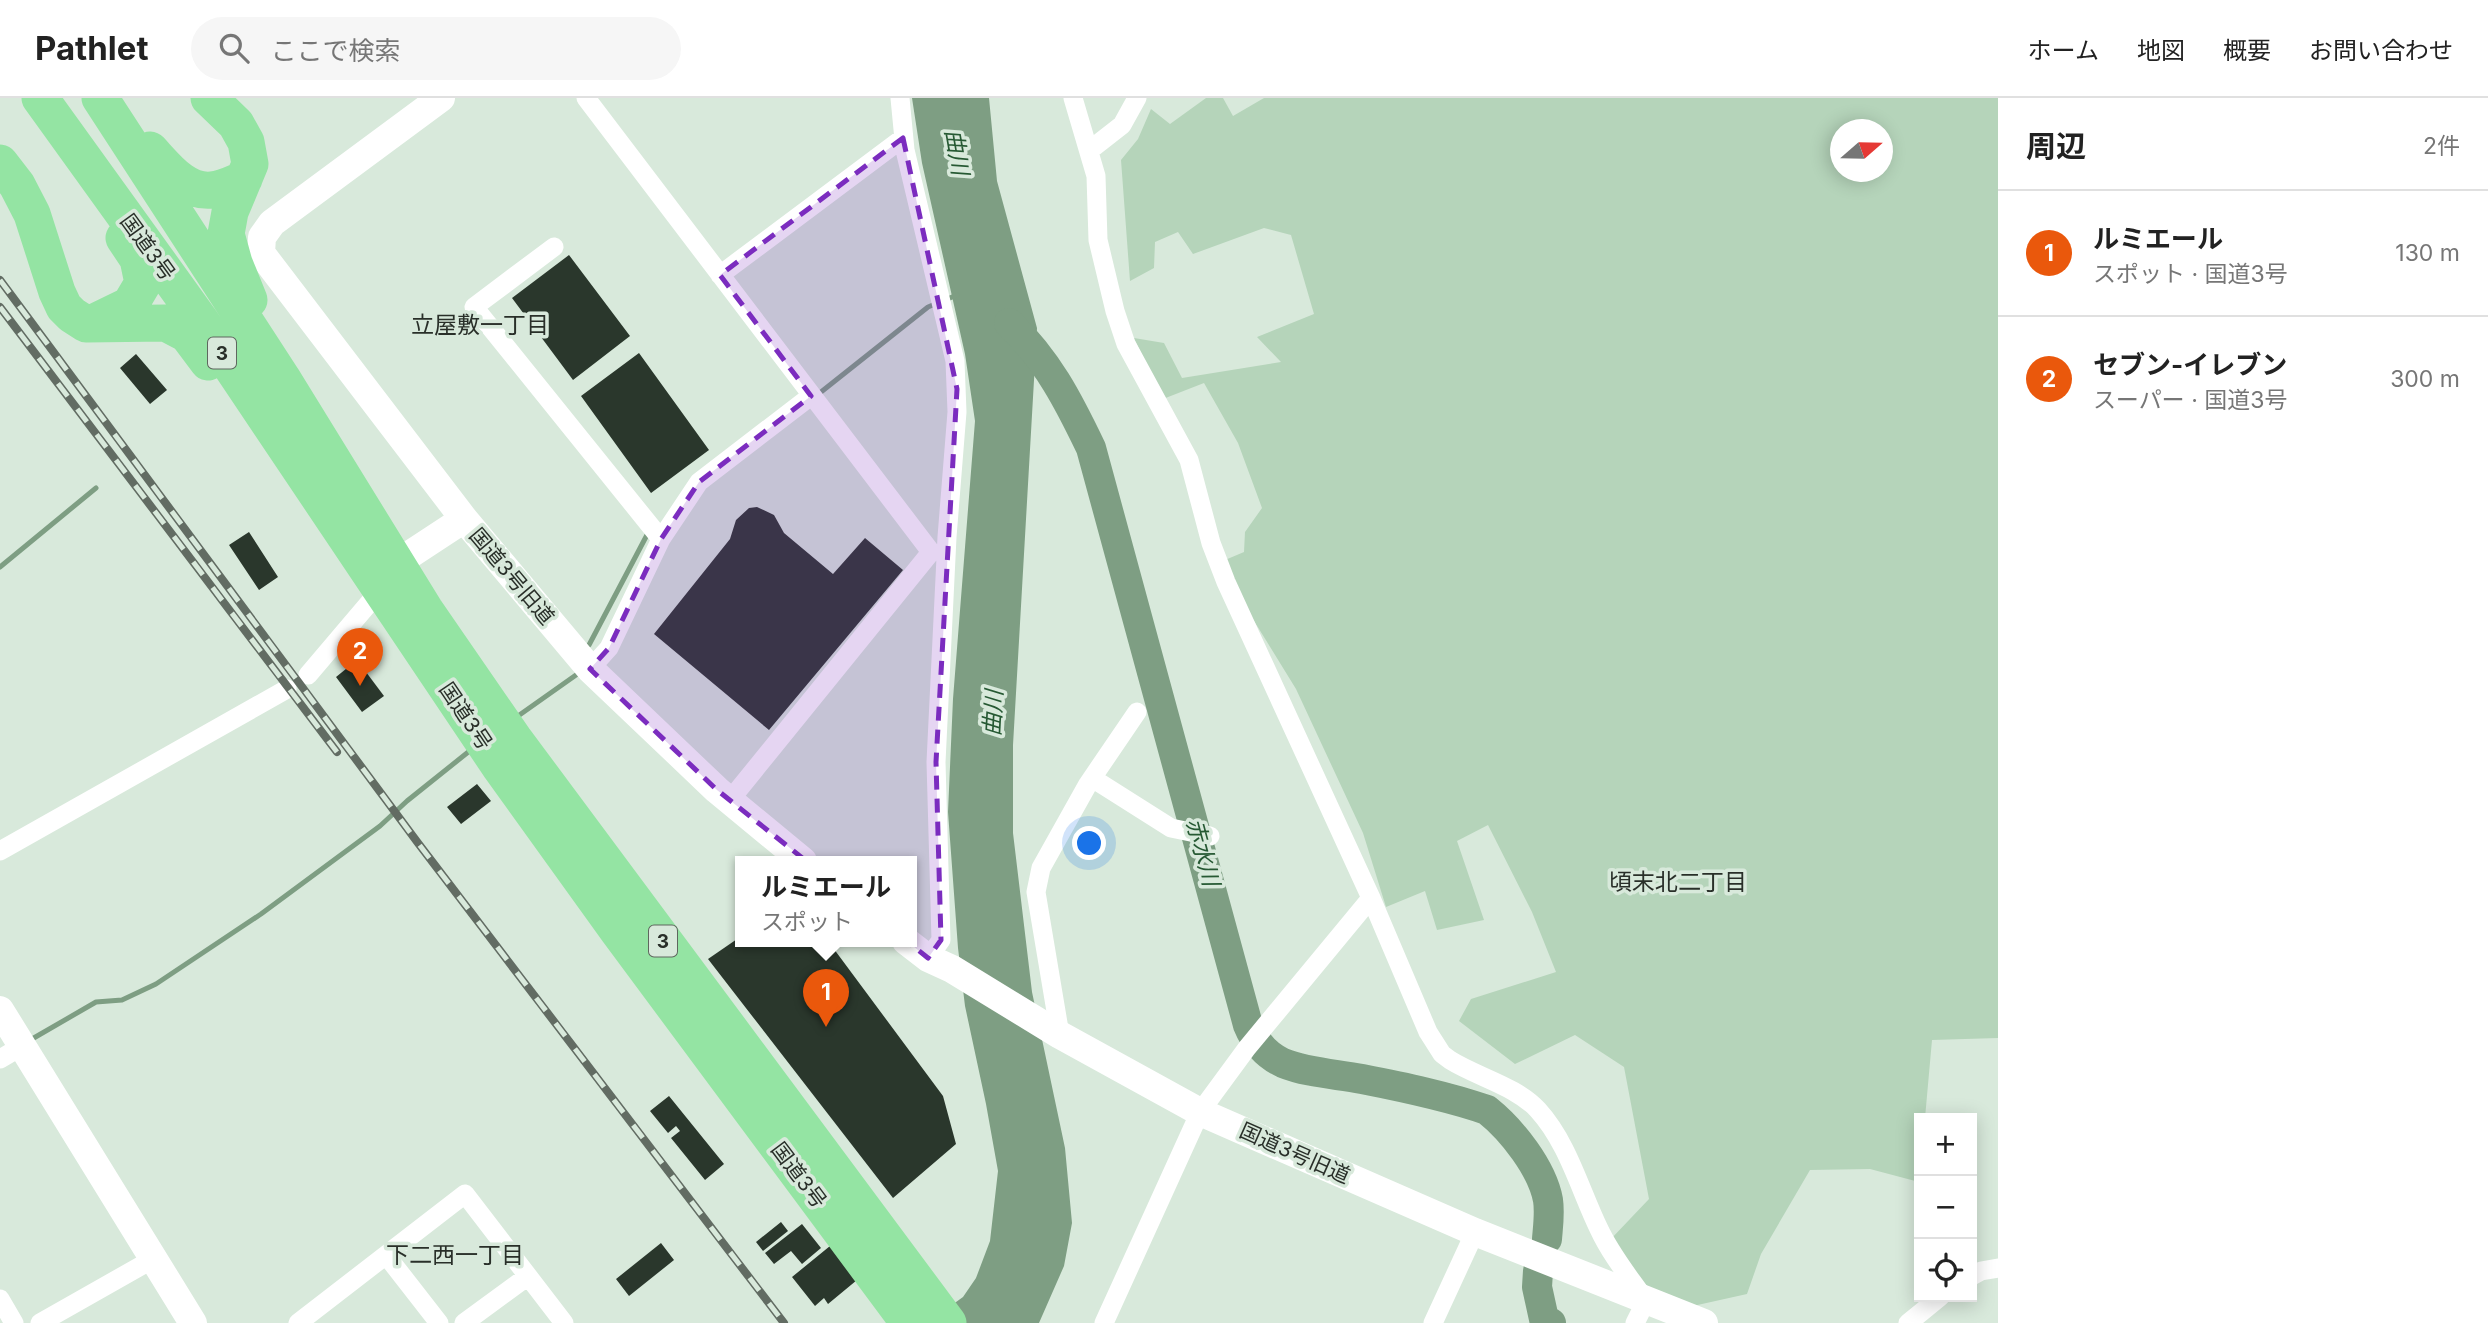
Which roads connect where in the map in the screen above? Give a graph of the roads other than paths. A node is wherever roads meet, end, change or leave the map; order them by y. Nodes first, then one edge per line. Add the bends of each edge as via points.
1 (101, 98) edge
2 (209, 98) edge
3 (441, 98) edge
4 (586, 98) edge
5 (900, 98) edge
6 (1073, 98) edge
7 (1137, 98) edge
8 (48, 110) edge
9 (903, 138) junction
10 (1090, 150) junction
11 (0, 163) edge
12 (244, 179) junction
13 (554, 247) dead end
14 (720, 275) junction
15 (94, 322) junction
16 (282, 378) junction
17 (811, 397) junction
18 (305, 478) junction
19 (464, 519) junction
20 (661, 539) junction
21 (389, 576) junction
22 (590, 669) junction
23 (308, 674) dead end
24 (287, 689) dead end
25 (1137, 712) dead end
26 (1092, 778) junction
27 (730, 800) junction
28 (1210, 836) dead end
29 (0, 851) edge
30 (797, 856) edge
31 (1371, 898) junction
32 (929, 956) edge
33 (0, 1010) edge
34 (1051, 1030) junction
35 (11, 1052) edge
36 (1200, 1112) junction
37 (1475, 1232) junction
38 (386, 1255) junction
39 (153, 1259) junction
40 (1998, 1268) edge
41 (1977, 1273) edge
42 (528, 1276) junction
43 (0, 1298) edge
44 (1934, 1302) edge
45 (1641, 1312) edge
46 (932, 1319) edge
47 (14, 1323) edge
48 (40, 1323) edge
49 (193, 1323) edge
50 (298, 1323) edge
51 (439, 1323) edge
52 (464, 1323) edge
53 (564, 1323) edge
54 (1104, 1323) edge
55 (1433, 1323) edge
56 (1704, 1323) edge
57 (1908, 1323) edge

1 - 12 highway via 176,177 197,189 214,190
1 - 16 highway, 国道3号 / 3
2 - 12 highway via 236,124 246,142 250,163
3 - 19 street, 国道3号旧道 via 272,223 261,237 261,253
4 - 14 street
5 - 9 street
6 - 10 street
7 - 10 street via 1122,125
8 - 15 highway via 138,259 143,283 130,306
8 - 18 highway, 国道3号 / 3 via 200,320
9 - 14 street
9 - 32 street via 955,361 957,412 936,762 941,940
10 - 31 street via 1096,176 1098,240 1126,344 1189,460 1226,582
11 - 15 highway via 32,214 64,307 86,324
12 - 16 highway via 226,234
13 - 20 street via 474,307
14 - 17 street
15 - 18 highway via 166,323 187,334
16 - 21 highway, 国道3号 / 3
17 - 20 street via 699,482
17 - 27 street via 931,552
18 - 21 highway, 国道3号 / 3
19 - 21 street
19 - 22 street, 国道3号旧道
20 - 22 street via 609,648
21 - 23 street
21 - 46 highway, 国道3号 / 3 via 425,610
22 - 27 street, 国道3号旧道
24 - 29 street
25 - 26 street
26 - 28 street via 1171,828
26 - 34 street via 1041,868 1036,892
27 - 30 street, 国道3号旧道
31 - 36 street
31 - 45 street via 1434,1043 1450,1060 1537,1108 1569,1159
32 - 34 street, 国道3号旧道
33 - 35 street
34 - 36 street, 国道3号旧道
35 - 39 street
36 - 37 street, 国道3号旧道
36 - 54 street
37 - 45 street, 国道3号旧道
37 - 55 street
38 - 42 street via 465,1194
38 - 50 street
38 - 51 street
39 - 48 street
39 - 49 street
40 - 41 street
42 - 52 street
42 - 53 street
43 - 47 street
44 - 57 street
45 - 56 street, 国道3号旧道

